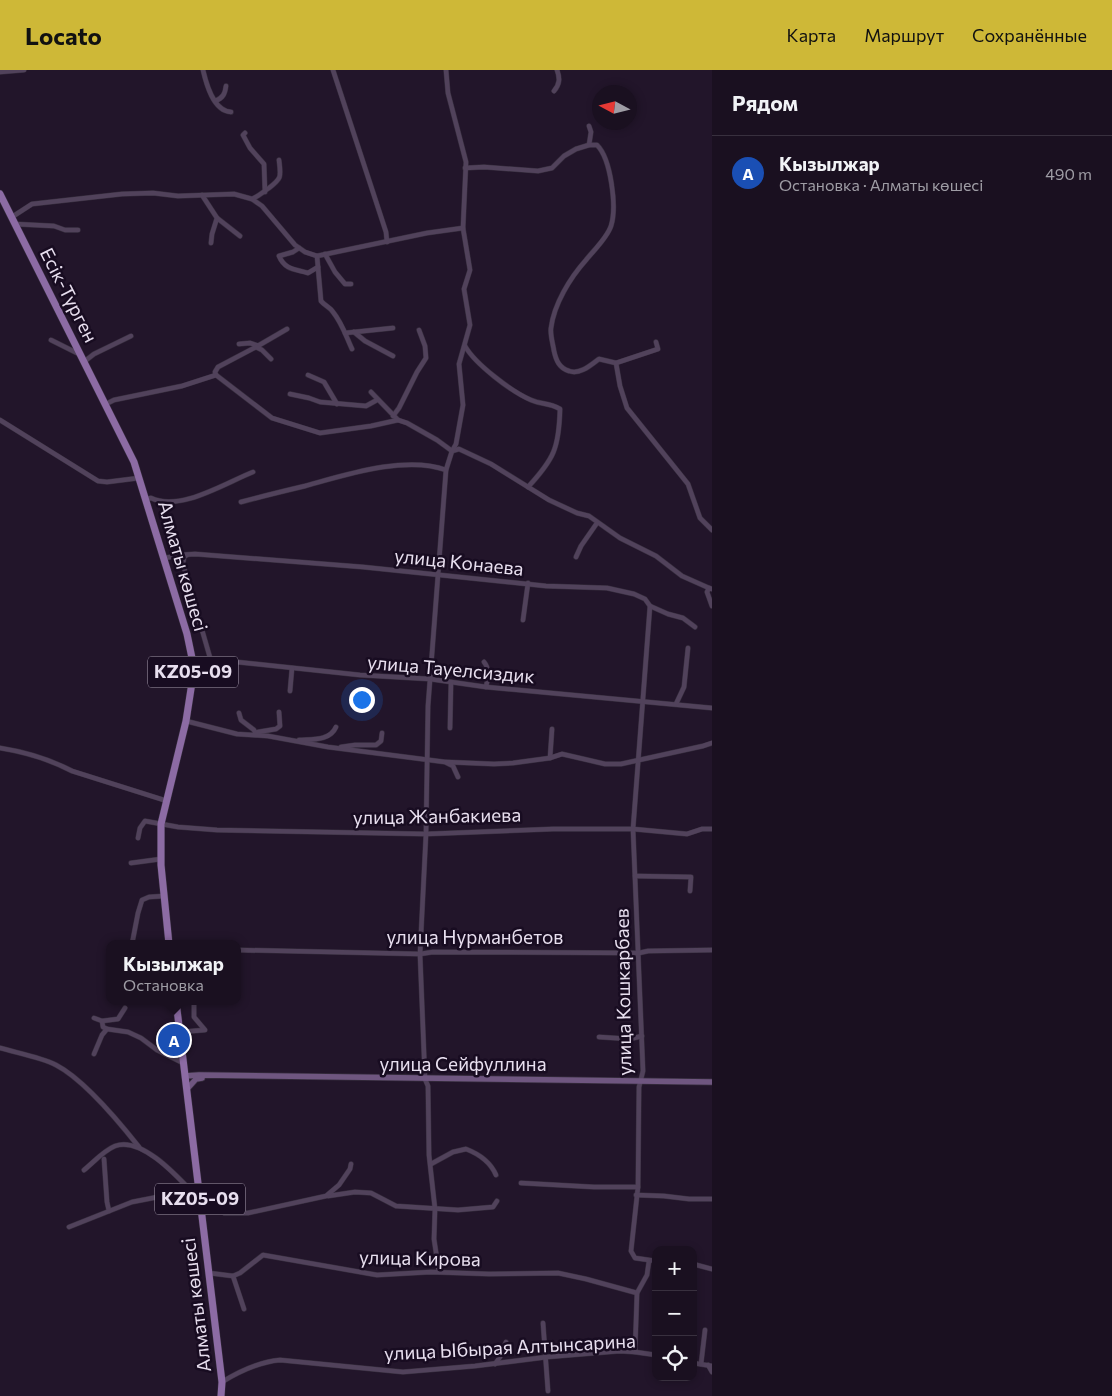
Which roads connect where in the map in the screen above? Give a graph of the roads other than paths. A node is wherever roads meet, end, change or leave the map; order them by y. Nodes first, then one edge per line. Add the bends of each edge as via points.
1 (24, 70) edge
2 (202, 70) edge
3 (333, 70) edge
4 (446, 70) edge
5 (557, 70) edge
6 (0, 72) edge
7 (226, 86) dead end
8 (554, 91) dead end
9 (215, 101) junction
10 (230, 112) dead end
11 (589, 126) dead end
12 (245, 133) dead end
13 (589, 144) junction
14 (279, 160) dead end
15 (466, 168) junction
16 (265, 192) junction
17 (0, 194) edge
18 (202, 195) junction
19 (252, 199) junction
20 (217, 218) junction
21 (14, 221) junction
22 (463, 228) junction
23 (78, 230) dead end
24 (240, 236) dead end
25 (387, 242) junction
26 (211, 243) dead end
27 (298, 248) junction
28 (325, 254) junction
29 (317, 256) junction
30 (318, 266) junction
31 (351, 284) dead end
32 (392, 328) dead end
33 (287, 329) dead end
34 (419, 330) dead end
35 (354, 332) junction
36 (345, 333) junction
37 (131, 336) dead end
38 (51, 340) dead end
39 (656, 342) dead end
40 (239, 344) dead end
41 (465, 346) junction
42 (257, 347) junction
43 (352, 349) dead end
44 (393, 356) dead end
45 (83, 358) junction
46 (271, 359) dead end
47 (616, 363) junction
48 (216, 375) junction
49 (308, 375) dead end
50 (371, 392) dead end
51 (290, 394) dead end
52 (377, 400) junction
53 (337, 404) junction
54 (108, 407) junction
55 (393, 416) junction
56 (0, 420) edge
57 (398, 420) junction
58 (452, 451) junction
59 (446, 470) junction
60 (253, 472) dead end
61 (139, 478) junction
62 (528, 487) junction
63 (146, 499) junction
64 (241, 502) dead end
65 (597, 523) junction
66 (712, 530) edge
67 (187, 555) junction
68 (576, 557) dead end
69 (164, 558) junction
70 (438, 574) junction
71 (528, 584) junction
72 (710, 588) edge
73 (650, 606) junction
74 (712, 606) edge
75 (523, 620) dead end
76 (695, 627) dead end
77 (688, 648) dead end
78 (211, 661) junction
79 (484, 662) dead end
80 (292, 668) junction
81 (193, 676) junction
82 (430, 679) junction
83 (451, 682) junction
84 (486, 686) junction
85 (290, 691) dead end
86 (642, 702) junction
87 (676, 704) junction
88 (712, 708) edge
89 (279, 712) dead end
90 (239, 713) dead end
91 (186, 721) junction
92 (336, 727) dead end
93 (450, 728) dead end
94 (552, 728) dead end
95 (382, 733) dead end
96 (256, 735) junction
97 (290, 740) junction
98 (712, 743) edge
99 (0, 748) edge
100 (338, 748) junction
101 (427, 758) junction
102 (550, 758) junction
103 (639, 761) junction
104 (445, 762) junction
105 (458, 777) dead end
106 (167, 801) junction
107 (162, 824) junction
108 (633, 829) junction
109 (712, 829) edge
110 (426, 834) junction
111 (138, 838) dead end
112 (161, 859) junction
113 (131, 863) dead end
114 (635, 876) junction
115 (690, 890) dead end
116 (164, 896) junction
117 (133, 940) edge
118 (169, 940) edge
119 (241, 950) edge
120 (712, 950) edge
121 (639, 953) junction
122 (420, 954) junction
123 (177, 1005) edge
124 (194, 1005) edge
125 (125, 1008) dead end
126 (94, 1018) dead end
127 (102, 1021) junction
128 (108, 1029) junction
129 (180, 1032) junction
130 (642, 1036) junction
131 (599, 1037) dead end
132 (0, 1048) edge
133 (94, 1054) dead end
134 (184, 1063) junction
135 (185, 1076) junction
136 (214, 1076) junction
137 (425, 1079) junction
138 (642, 1080) junction
139 (712, 1082) edge
140 (187, 1089) junction
141 (139, 1147) junction
142 (104, 1159) dead end
143 (350, 1164) dead end
144 (431, 1164) junction
145 (84, 1170) dead end
146 (496, 1174) dead end
147 (521, 1183) dead end
148 (638, 1187) junction
149 (197, 1194) junction
150 (636, 1195) junction
151 (326, 1196) junction
152 (712, 1198) edge
153 (497, 1201) dead end
154 (435, 1209) junction
155 (109, 1211) junction
156 (69, 1227) dead end
157 (649, 1261) junction
158 (652, 1261) edge
159 (697, 1265) edge
160 (712, 1269) edge
161 (439, 1272) junction
162 (208, 1273) junction
163 (233, 1276) junction
164 (637, 1293) junction
165 (244, 1309) dead end
166 (543, 1323) dead end
167 (705, 1330) dead end
168 (506, 1342) dead end
169 (635, 1352) junction
170 (652, 1354) edge
171 (546, 1357) junction
172 (495, 1364) junction
173 (697, 1364) edge
174 (701, 1364) junction
175 (710, 1366) edge
176 (712, 1372) edge
177 (222, 1382) junction
178 (548, 1391) dead end
179 (221, 1396) edge

1 - 6 street
2 - 9 street via 207,89
3 - 25 street
4 - 15 street via 448,93
5 - 8 street via 560,78
7 - 9 street via 221,99
9 - 10 street
11 - 13 street
12 - 16 street via 245,141 264,164
13 - 15 street via 564,156 552,168
13 - 47 street via 597,145 603,151 610,177 611,226 580,266 563,295 551,330 556,359 568,371 576,373 600,359
14 - 16 street via 279,179
15 - 22 street
16 - 19 street
17 - 21 main road, Есік-Түрген / KZ05-09
18 - 19 street via 234,194
18 - 20 street
18 - 21 street via 122,194 32,204
19 - 27 street
20 - 24 street
20 - 26 street
21 - 23 street
21 - 45 main road, Есік-Түрген / KZ05-09
22 - 25 street
22 - 41 street via 470,270 464,289 470,325
25 - 28 street
27 - 29 street
27 - 30 street via 279,256 289,269 308,273
28 - 29 street
28 - 31 street via 344,284
29 - 30 street
30 - 36 street via 321,301 331,309
32 - 35 street
33 - 42 street
34 - 55 street via 426,358
35 - 36 street
35 - 44 street
36 - 43 street
37 - 45 street
38 - 45 street
39 - 47 street via 658,349
40 - 42 street via 250,343
41 - 58 street via 459,364 463,405
41 - 62 street via 474,359 521,395 560,410 558,442 547,464
42 - 46 street
42 - 48 street via 218,367
45 - 54 main road, Есік-Түрген / KZ05-09
47 - 66 street via 627,408 688,484 700,518
48 - 54 street via 182,386 114,400
48 - 57 street via 272,418 320,433
49 - 53 street via 324,382
50 - 52 street
51 - 53 street
52 - 53 street via 366,406
52 - 55 street
54 - 61 main road, Алматы көшесі / KZ05-09
55 - 57 street
56 - 61 street via 98,481
57 - 58 street
58 - 59 street
58 - 62 street via 459,449 491,464
59 - 64 street via 409,465 380,467
59 - 70 street
60 - 63 street via 180,501
61 - 63 main road, Алматы көшесі / KZ05-09
62 - 65 street via 549,500 589,516
63 - 69 main road, Алматы көшесі / KZ05-09
65 - 68 street
65 - 72 street via 656,556 682,576
67 - 69 street, улица Конаева
67 - 70 street, улица Конаева
67 - 78 street via 183,564
69 - 81 main road, Алматы көшесі / KZ05-09 via 187,634
70 - 71 street, улица Конаева
70 - 82 street
71 - 73 street, улица Конаева via 607,588 634,594 645,599
71 - 75 street
72 - 74 street via 707,592
73 - 76 street, улица Конаева via 683,618
73 - 86 street
77 - 87 street via 684,687
78 - 80 street, улица Тауелсиздик
78 - 81 street
79 - 84 street via 488,666
80 - 82 street, улица Тауелсиздик
80 - 85 street
81 - 91 main road, Алматы көшесі / KZ05-09
82 - 83 street, улица Тауелсиздик
82 - 101 street
83 - 84 street, улица Тауелсиздик
83 - 93 street
84 - 86 street, улица Тауелсиздик
86 - 87 street, улица Тауелсиздик
86 - 103 street, улица Кошкарбаев
87 - 88 street, улица Тауелсиздик
89 - 96 street via 280,726
90 - 96 street via 240,720
91 - 96 street via 236,734
91 - 106 main road, Алматы көшесі / KZ05-09
92 - 97 street via 330,736
94 - 102 street
95 - 100 street via 381,741 376,745
96 - 97 street
97 - 100 street
98 - 103 street
99 - 106 street via 22,752
100 - 101 street
101 - 104 street
101 - 110 street
102 - 103 street via 562,754 605,764
102 - 104 street via 494,764
103 - 108 street, улица Кошкарбаев
104 - 105 street via 453,766
106 - 107 main road, Алматы көшесі / KZ05-09
107 - 110 street, улица Жанбакиева via 217,830
107 - 111 street, улица Жанбакиева via 145,821
107 - 112 main road, Алматы көшесі / KZ05-09
108 - 109 street, улица Жанбакиева via 687,834
108 - 110 street, улица Жанбакиева
108 - 114 street, улица Кошкарбаев
110 - 122 street
112 - 113 street
112 - 116 main road, Алматы көшесі / KZ05-09
114 - 115 street via 691,877
114 - 121 street, улица Кошкарбаев
116 - 117 street via 142,900
116 - 118 main road, Алматы көшесі / KZ05-09
119 - 122 street, улица Нурманбетов
120 - 121 street, улица Нурманбетов
121 - 122 street, улица Нурманбетов
121 - 130 street, улица Кошкарбаев
122 - 137 street
123 - 129 main road, Алматы көшесі / KZ05-09
124 - 129 street via 194,1016 205,1030
125 - 127 street via 118,1020
126 - 127 street
127 - 128 street via 103,1028
128 - 133 street
128 - 134 street via 128,1032
129 - 134 main road, Алматы көшесі / KZ05-09
130 - 131 street via 630,1039
130 - 138 street, улица Кошкарбаев
132 - 141 street via 56,1065 109,1112
134 - 135 main road, Алматы көшесі / KZ05-09
135 - 136 street, улица Сейфуллина
135 - 140 main road, Алматы көшесі / KZ05-09
136 - 137 street, улица Сейфуллина
136 - 140 street, улица Сейфуллина via 196,1079
137 - 138 street, улица Сейфуллина
137 - 144 street
138 - 139 street, улица Сейфуллина
138 - 148 street, улица Кошкарбаев via 639,1087
140 - 149 main road, Алматы көшесі / KZ05-09
141 - 145 street via 116,1146
141 - 149 street via 163,1163
142 - 155 street
143 - 151 street via 339,1185
144 - 146 street via 466,1149 484,1159
144 - 154 street
147 - 148 street
148 - 150 street, улица Кошкарбаев
149 - 151 street via 224,1213 248,1212
149 - 155 street via 150,1197
149 - 162 main road, Алматы көшесі / KZ05-09
150 - 152 street via 689,1200
150 - 157 street, улица Кошкарбаев via 631,1251 635,1258
151 - 154 street via 370,1193 396,1206
153 - 154 street via 494,1207
154 - 161 street via 434,1239
155 - 156 street
157 - 158 street, улица Кошкарбаев
157 - 164 street via 647,1275
159 - 160 street
161 - 163 street, улица Кирова via 378,1275 263,1255
161 - 164 street, улица Кирова via 558,1273
162 - 163 street
162 - 177 main road, Алматы көшесі / KZ05-09
163 - 165 street
164 - 169 street
166 - 171 street
167 - 174 street
168 - 172 street
169 - 170 street, улица Ыбырая Алтынсарина
169 - 171 street, улица Ыбырая Алтынсарина
171 - 172 street, улица Ыбырая Алтынсарина
171 - 178 street
172 - 177 street, улица Ыбырая Алтынсарина via 403,1372 280,1360 266,1362
173 - 174 street
174 - 175 street
175 - 176 street
177 - 179 main road, Алматы көшесі / KZ05-09

